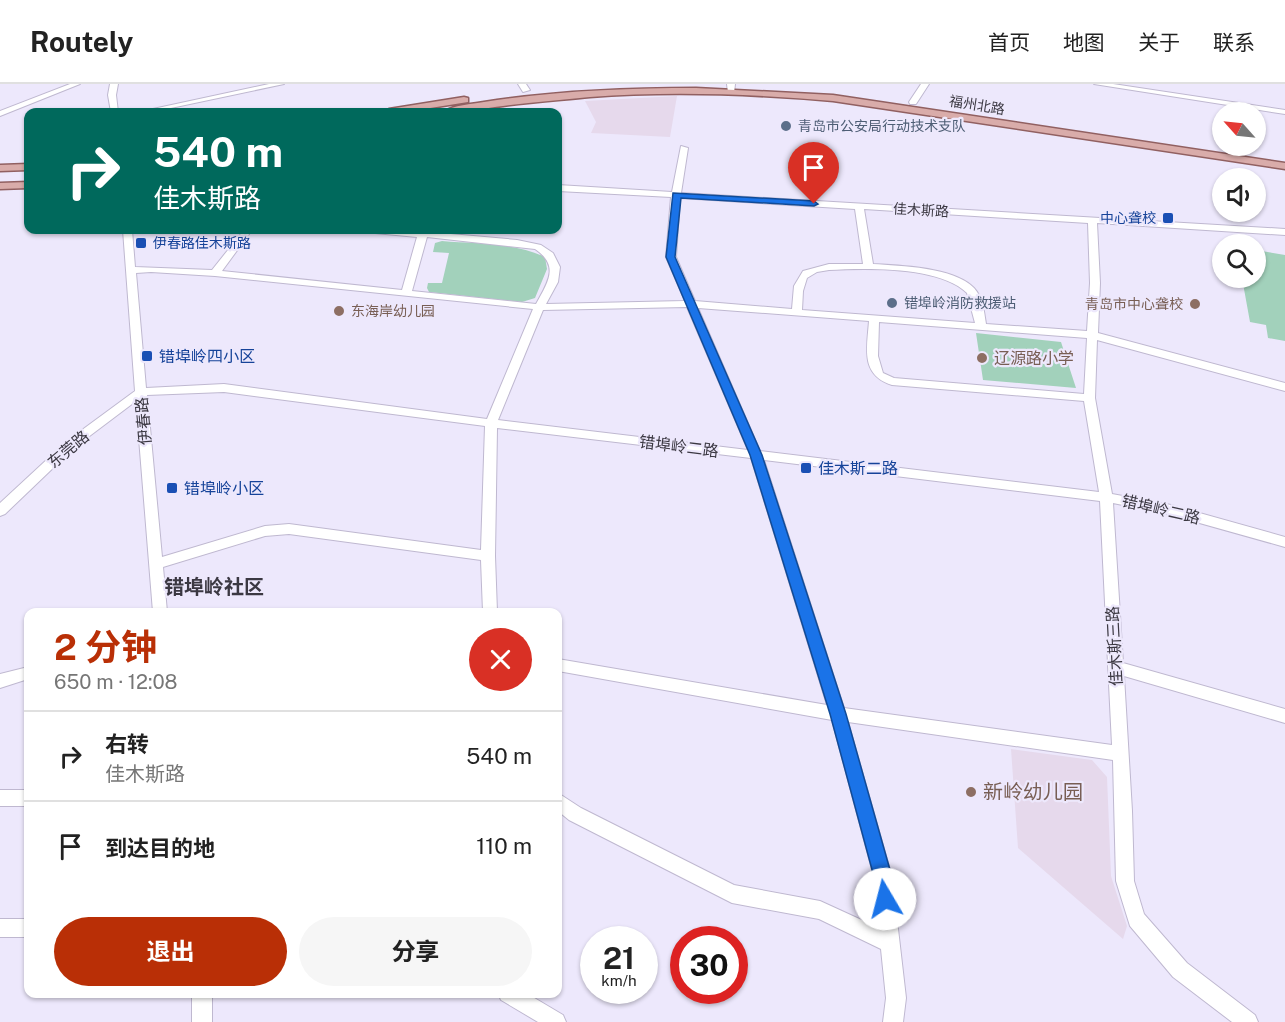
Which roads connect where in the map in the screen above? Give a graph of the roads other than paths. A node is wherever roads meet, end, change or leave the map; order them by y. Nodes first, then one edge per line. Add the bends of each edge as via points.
1 (76, 84) edge
2 (114, 84) edge
3 (280, 84) edge
4 (602, 84) edge
5 (765, 84) edge
6 (926, 84) edge
7 (1098, 84) edge
8 (1167, 84) edge
9 (524, 87) edge
10 (731, 87) edge
11 (1167, 94) junction
12 (913, 102) junction
13 (114, 108) edge
14 (163, 108) edge
15 (411, 108) edge
16 (474, 108) edge
17 (1285, 112) edge
18 (0, 114) edge
19 (684, 147) dead end
20 (1285, 159) edge
21 (1285, 166) edge
22 (24, 167) edge
23 (0, 168) edge
24 (24, 185) edge
25 (0, 186) edge
26 (562, 188) edge
27 (676, 195) junction
28 (859, 206) junction
29 (1092, 220) junction
30 (1285, 232) edge
31 (127, 234) edge
32 (245, 234) edge
33 (422, 234) edge
34 (440, 234) edge
35 (869, 268) junction
36 (130, 270) junction
37 (215, 273) junction
38 (406, 293) junction
39 (691, 304) junction
40 (540, 307) junction
41 (798, 312) junction
42 (874, 318) junction
43 (981, 326) junction
44 (1092, 336) junction
45 (1285, 387) edge
46 (141, 392) junction
47 (1089, 398) junction
48 (491, 423) junction
49 (756, 455) junction
50 (1106, 496) junction
51 (0, 511) edge
52 (1285, 542) edge
53 (488, 556) junction
54 (156, 564) junction
55 (160, 608) edge
56 (490, 608) edge
57 (562, 666) edge
58 (1115, 667) junction
59 (24, 674) edge
60 (0, 681) edge
61 (838, 714) junction
62 (1285, 716) edge
63 (1121, 754) junction
64 (0, 798) edge
65 (24, 798) edge
66 (562, 804) edge
67 (0, 928) edge
68 (24, 928) edge
69 (890, 943) junction
70 (202, 998) edge
71 (516, 998) edge
72 (202, 1022) edge
73 (556, 1022) edge
74 (893, 1022) edge
75 (1248, 1022) edge

1 - 18 street
2 - 13 street
3 - 14 street
4 - 9 main road
5 - 12 main road, 福州北路
6 - 12 street
7 - 11 street
8 - 11 street
9 - 15 main road
10 - 16 main road, 福州北路 via 622,91
10 - 21 main road, 福州北路 via 833,98
11 - 17 street
12 - 20 main road, 福州北路
19 - 27 street
22 - 23 main road
24 - 25 main road
26 - 27 street, 佳木斯路
27 - 28 street, 佳木斯路
27 - 39 street via 670,257
28 - 29 street, 佳木斯路
28 - 35 street
29 - 30 street, 佳木斯路
29 - 44 street, 佳木斯三路
31 - 36 street, 伊春路
32 - 37 street
33 - 38 street
34 - 40 street via 538,247 550,255 555,267 553,282
35 - 41 street via 833,266 804,274 798,287
35 - 43 street via 929,272 957,282 975,297
36 - 37 street
36 - 46 street, 伊春路
37 - 38 street
38 - 40 street
39 - 40 street
39 - 41 street
39 - 49 street
40 - 48 street
41 - 42 street
42 - 43 street
42 - 47 street via 875,369 892,381
43 - 44 street
44 - 45 street
44 - 47 street, 佳木斯三路
46 - 48 street, 错埠岭二路 via 224,388
46 - 51 street, 东莞路 via 71,444
46 - 54 street, 伊春路
47 - 50 street, 佳木斯三路
48 - 49 street, 错埠岭二路
48 - 53 street
49 - 50 street, 错埠岭二路
49 - 61 street
50 - 52 street, 错埠岭二路
50 - 58 street, 佳木斯三路
53 - 54 street via 289,529 265,531
53 - 56 street
54 - 55 street, 伊春路
57 - 61 street
58 - 62 street
58 - 63 street, 佳木斯三路
59 - 60 street
61 - 63 street
61 - 69 street via 883,877
63 - 75 street, 佳木斯三路 via 1125,881 1137,919 1180,970
64 - 65 street
66 - 69 street via 732,894 820,910
67 - 68 street
69 - 74 street via 896,998
70 - 72 street
71 - 73 street

